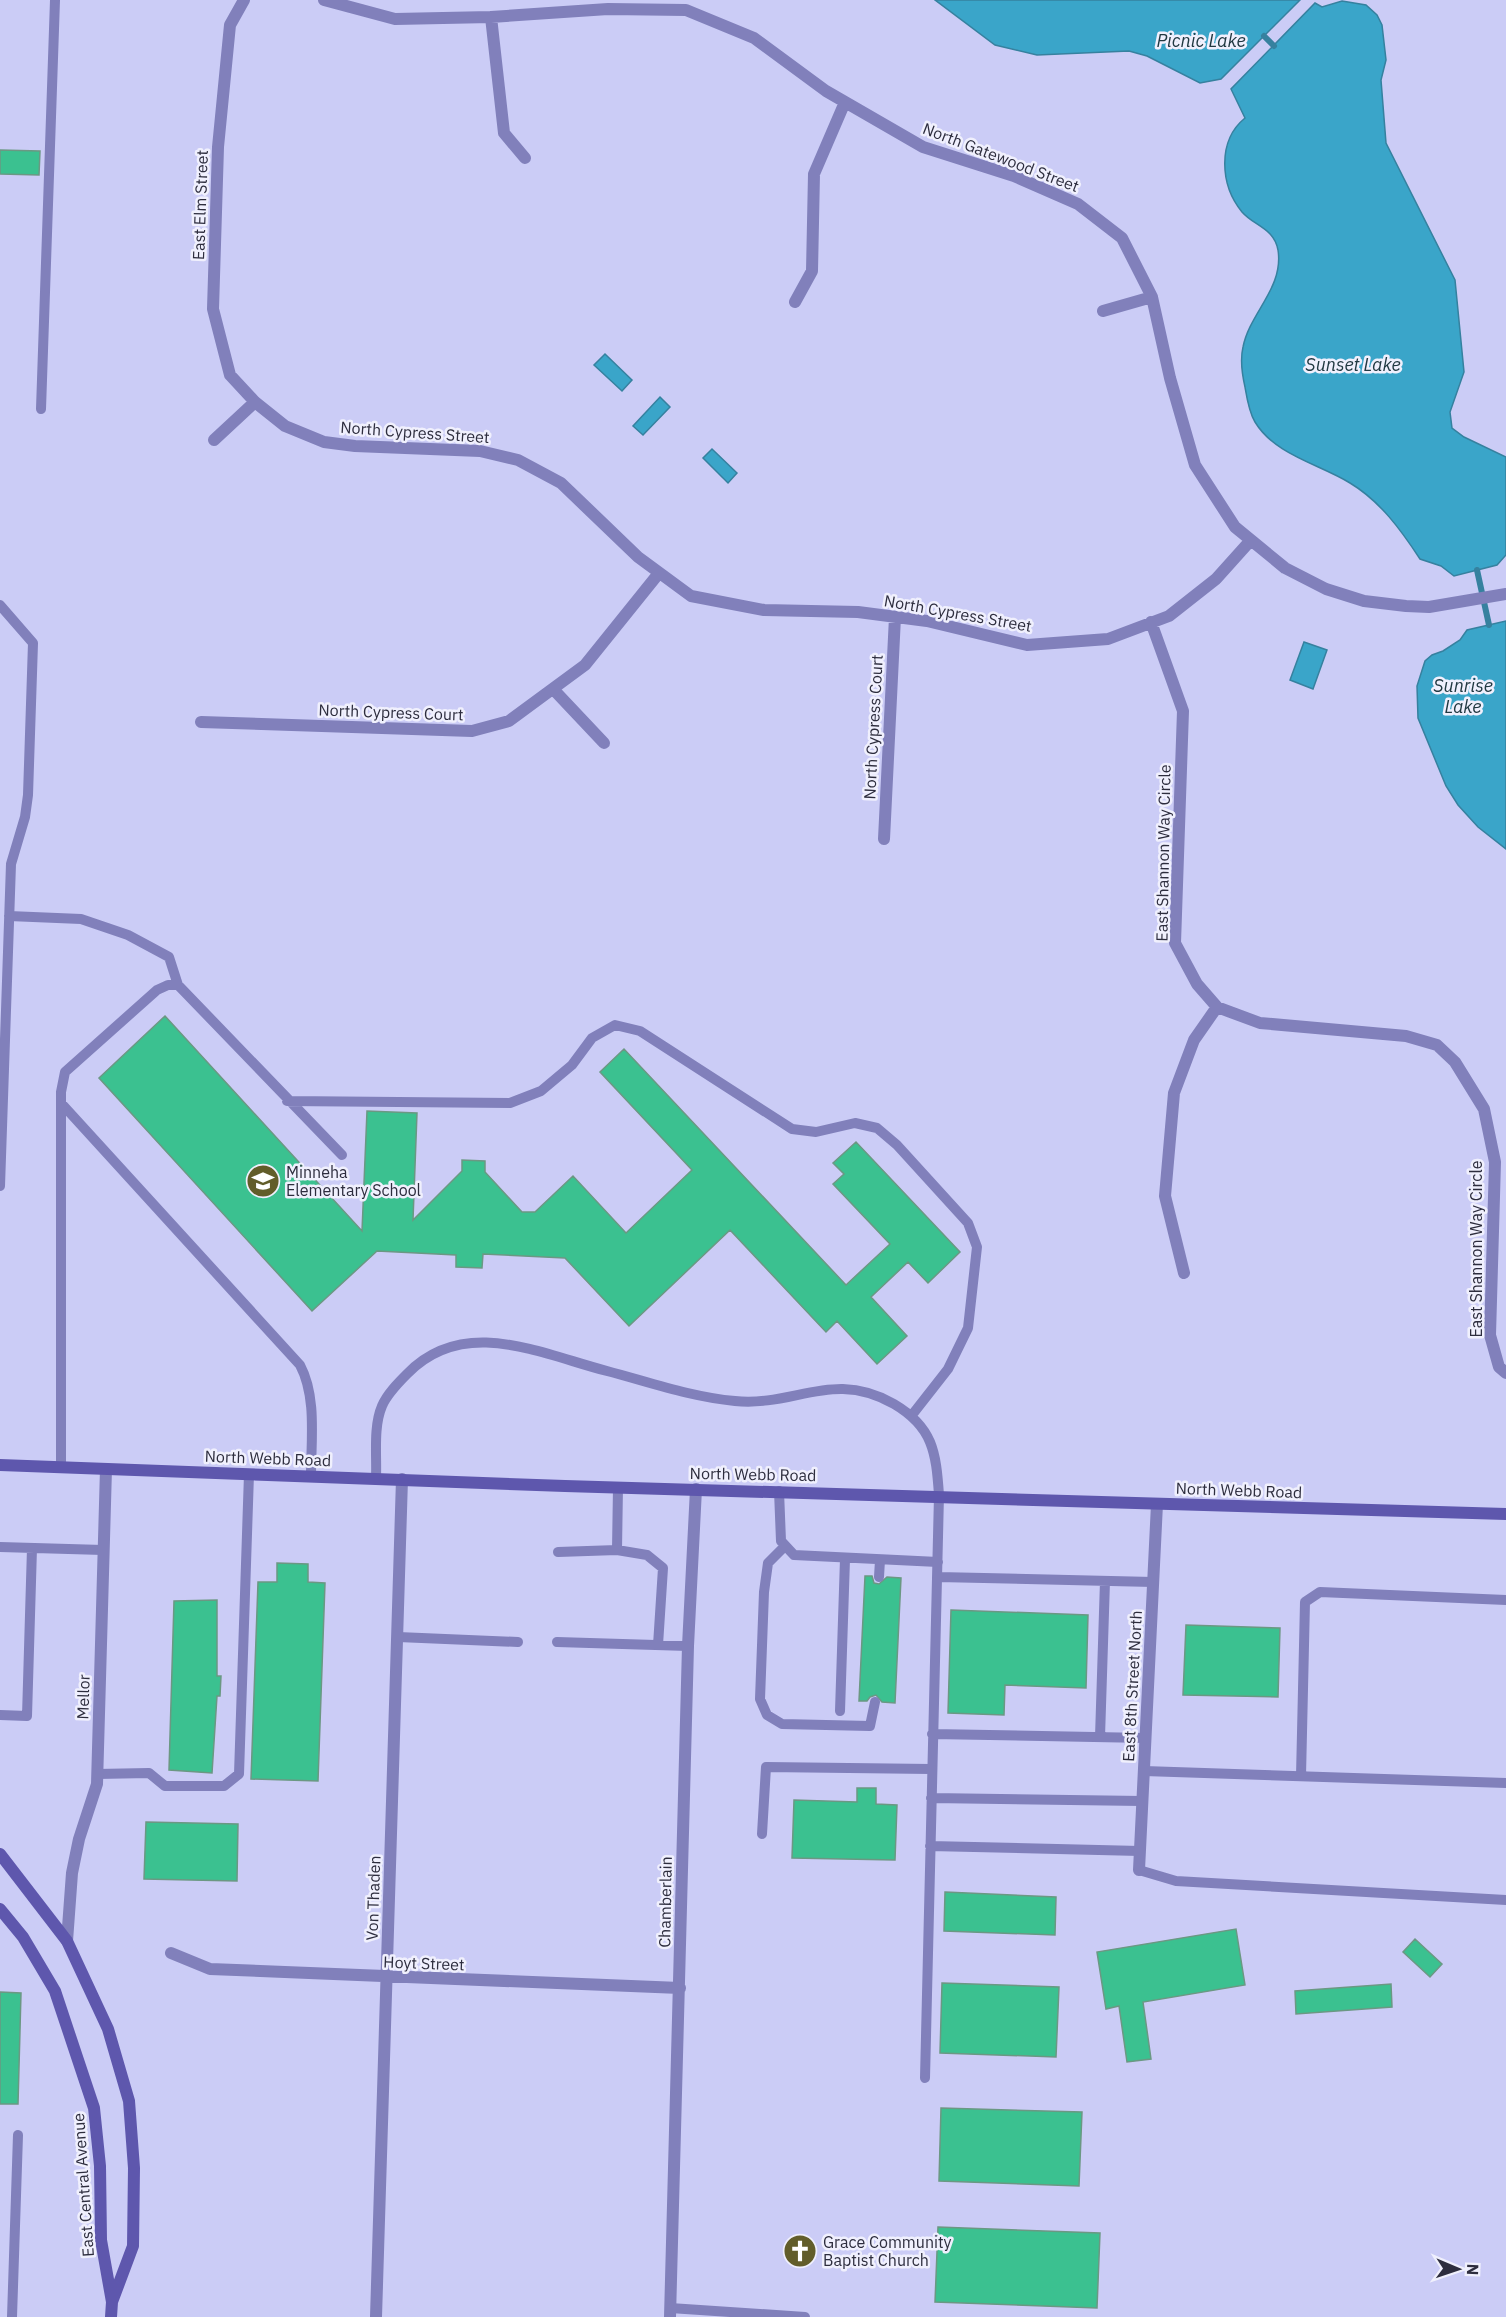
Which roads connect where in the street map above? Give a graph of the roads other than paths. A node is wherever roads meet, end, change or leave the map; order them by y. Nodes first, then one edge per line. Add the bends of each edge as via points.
1 (55, 0) edge
2 (244, 0) edge
3 (324, 0) edge
4 (491, 16) junction
5 (845, 102) junction
6 (525, 158) dead end
7 (1152, 297) junction
8 (795, 302) dead end
9 (1103, 311) dead end
10 (255, 402) junction
11 (41, 409) dead end
12 (214, 440) dead end
13 (1251, 540) junction
14 (660, 573) junction
15 (1506, 594) edge
16 (0, 605) edge
17 (895, 617) junction
18 (1151, 622) junction
19 (554, 690) junction
20 (201, 722) dead end
21 (604, 743) dead end
22 (884, 839) dead end
23 (9, 916) junction
24 (178, 985) junction
25 (1217, 1007) junction
26 (287, 1101) junction
27 (61, 1103) junction
28 (342, 1155) dead end
29 (0, 1186) edge
30 (1184, 1273) dead end
31 (1506, 1374) edge
32 (912, 1415) junction
33 (0, 1465) edge
34 (61, 1467) junction
35 (106, 1468) junction
36 (249, 1474) junction
37 (311, 1476) junction
38 (376, 1478) junction
39 (402, 1479) junction
40 (618, 1487) junction
41 (696, 1489) junction
42 (778, 1491) junction
43 (939, 1495) junction
44 (1157, 1504) junction
45 (1506, 1514) edge
46 (785, 1546) junction
47 (0, 1547) edge
48 (32, 1548) junction
49 (103, 1550) junction
50 (617, 1550) junction
51 (558, 1552) dead end
52 (845, 1559) junction
53 (880, 1560) junction
54 (938, 1562) junction
55 (879, 1577) dead end
56 (938, 1577) junction
57 (1106, 1581) junction
58 (1153, 1582) junction
59 (1506, 1600) edge
60 (398, 1637) junction
61 (518, 1641) dead end
62 (557, 1642) dead end
63 (658, 1645) junction
64 (688, 1646) junction
65 (875, 1702) dead end
66 (840, 1711) dead end
67 (0, 1715) edge
68 (932, 1734) junction
69 (1100, 1737) junction
70 (1146, 1738) junction
71 (931, 1769) junction
72 (1144, 1771) junction
73 (97, 1774) junction
74 (1301, 1776) junction
75 (1506, 1782) edge
76 (931, 1798) junction
77 (1142, 1801) junction
78 (762, 1834) dead end
79 (930, 1846) junction
80 (1140, 1851) junction
81 (0, 1854) edge
82 (1138, 1870) joint
83 (1506, 1900) edge
84 (0, 1909) edge
85 (67, 1941) junction
86 (171, 1953) dead end
87 (386, 1978) junction
88 (680, 1988) junction
89 (925, 2078) dead end
90 (18, 2135) dead end
91 (112, 2302) junction
92 (670, 2313) edge
93 (12, 2317) edge
94 (111, 2317) edge
95 (376, 2317) edge
96 (805, 2317) edge

1 - 11 lane
2 - 10 street, East Elm Street via 230,25 218,147 213,309 230,375
3 - 4 street, North Gatewood Street via 395,19
4 - 5 street, North Gatewood Street via 608,9 686,10 754,38
4 - 6 street via 504,133
5 - 7 street, North Gatewood Street via 923,147 1014,176 1078,204 1122,238
5 - 8 street via 814,174 812,271
7 - 9 street
7 - 13 street, North Gatewood Street via 1195,465 1235,527
10 - 12 street
10 - 14 street, North Cypress Street via 285,426 324,442 480,451 518,460 561,483
13 - 15 street, North Gatewood Street via 1285,568 1326,589 1364,601 1428,607
13 - 18 street, North Cypress Street via 1216,579 1169,616
14 - 17 street, North Cypress Street via 691,596 764,610 858,612
14 - 19 street, North Cypress Court via 585,665
16 - 23 lane via 33,643 28,784 25,817 11,864
17 - 18 street, North Cypress Street via 1027,645 1108,639
17 - 22 street, North Cypress Court
18 - 25 street, East Shannon Way Circle via 1183,711 1175,943 1197,984
19 - 20 street, North Cypress Court via 509,721 471,731
19 - 21 street
23 - 24 lane via 81,919 128,935 169,957
23 - 29 lane
24 - 26 lane
24 - 27 lane via 157,990 65,1072
25 - 30 street via 1194,1040 1174,1093 1165,1196
25 - 31 street, East Shannon Way Circle via 1260,1023 1406,1036 1437,1045 1455,1062 1485,1109 1495,1162 1490,1335 1499,1367
26 - 28 lane
26 - 32 lane via 510,1103 541,1091 572,1065 592,1038 615,1025 640,1031 792,1129 816,1132 855,1123 877,1128 968,1223 977,1246 968,1328 948,1369
27 - 34 lane
27 - 37 lane via 300,1365 309,1394
32 - 38 lane via 858,1390 819,1389 766,1402 736,1401 662,1387 538,1350 489,1342 464,1344 445,1347 425,1357 395,1386 382,1406 377,1425
32 - 43 lane via 924,1427 932,1445
33 - 34 main road, North Webb Road
34 - 35 main road, North Webb Road
35 - 36 main road, North Webb Road
35 - 49 street, Mellor
36 - 37 main road, North Webb Road
36 - 73 lane via 239,1774 224,1786 165,1786 150,1773
37 - 38 main road, North Webb Road
38 - 39 main road, North Webb Road
39 - 40 main road, North Webb Road
39 - 60 street, Von Thaden
40 - 41 main road, North Webb Road
40 - 50 lane
41 - 42 main road, North Webb Road
41 - 64 street, Chamberlain
42 - 43 main road, North Webb Road
42 - 46 lane via 781,1541
43 - 44 main road, North Webb Road
43 - 54 lane
44 - 45 main road, North Webb Road
44 - 58 street, East 8th Street North
46 - 52 lane via 794,1555
46 - 65 lane via 768,1563 764,1592 760,1699 767,1715 790,1725 870,1726
47 - 48 lane
48 - 49 lane
48 - 67 lane via 27,1716
49 - 73 street, Mellor
50 - 51 lane
50 - 63 lane via 647,1555 663,1568
52 - 53 lane
52 - 66 lane
53 - 54 lane
53 - 55 lane
54 - 56 lane
56 - 57 lane
56 - 68 lane
57 - 58 lane
57 - 69 lane
58 - 70 street, East 8th Street North
59 - 74 lane via 1320,1592 1305,1602
60 - 61 lane
60 - 87 street, Von Thaden
62 - 63 lane
63 - 64 lane
64 - 88 street, Chamberlain
68 - 69 lane
68 - 71 lane
69 - 70 lane
70 - 72 street, East 8th Street North
71 - 76 lane
71 - 78 lane via 766,1767
72 - 74 lane
72 - 77 street, East 8th Street North
73 - 85 street, Mellor via 72,1873
74 - 75 lane
76 - 77 lane
76 - 79 lane
77 - 80 street, East 8th Street North
79 - 80 lane
79 - 89 lane
80 - 82 street, East 8th Street North
81 - 85 main road, East Central Avenue
82 - 83 lane via 1176,1881
84 - 91 main road, East Central Avenue via 23,1937 55,1991 94,2108 101,2240
85 - 91 main road, East Central Avenue via 108,2029 129,2101 134,2168 133,2246
86 - 87 street, Hoyt Street via 210,1969
87 - 88 street, Hoyt Street
87 - 95 street, Von Thaden
88 - 92 street, Chamberlain
90 - 93 lane
91 - 94 main road, East Central Avenue
92 - 96 lane

